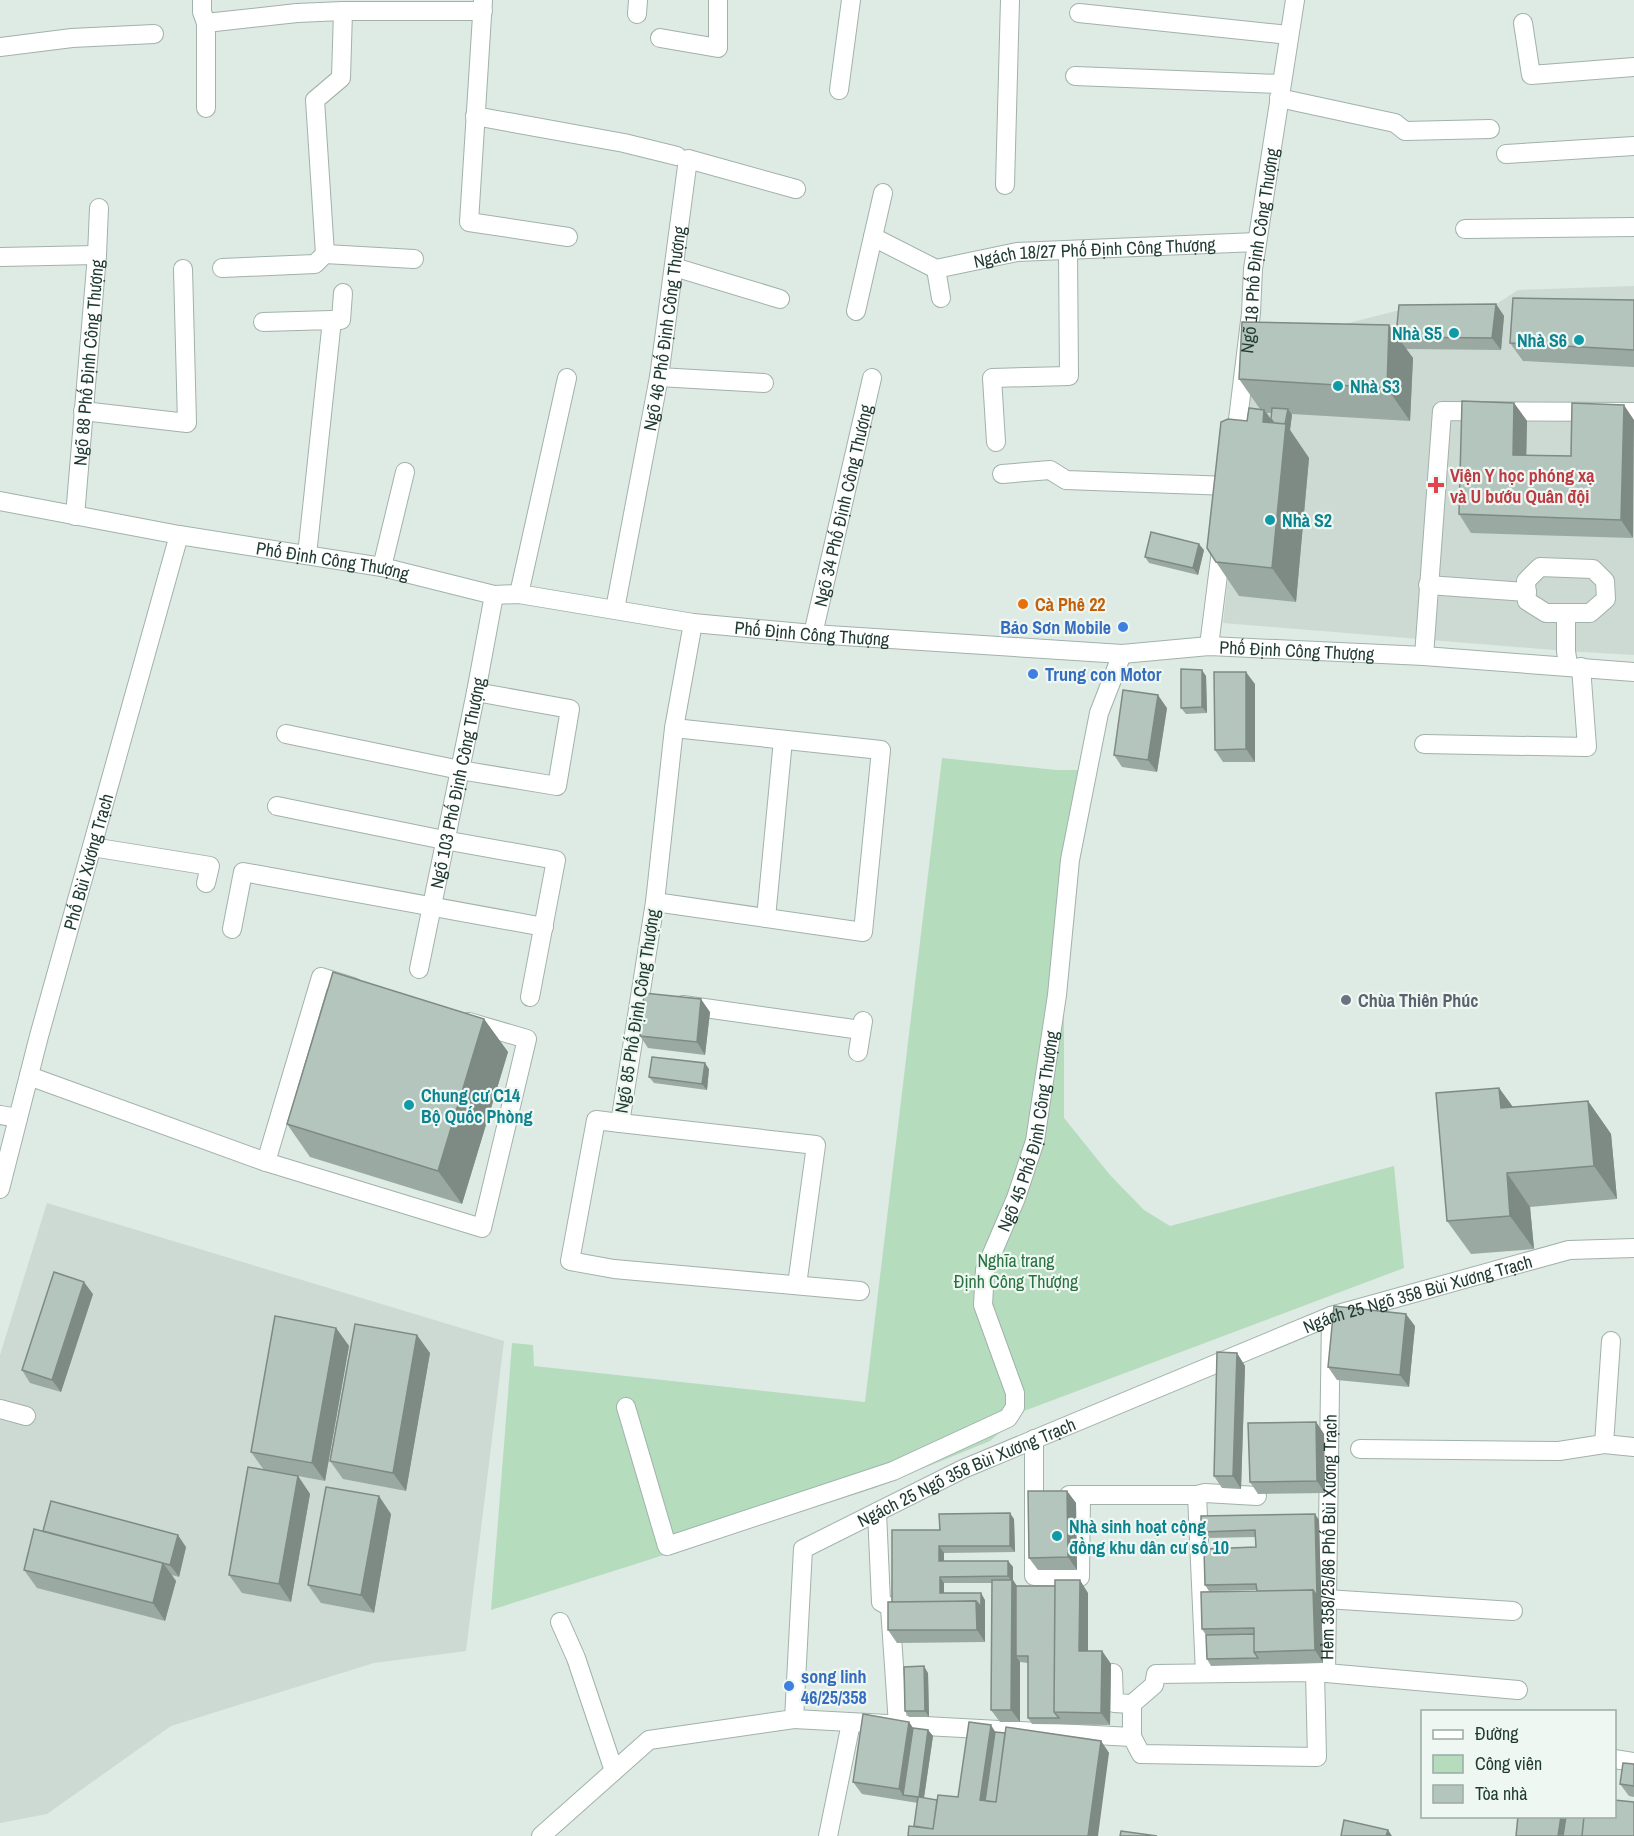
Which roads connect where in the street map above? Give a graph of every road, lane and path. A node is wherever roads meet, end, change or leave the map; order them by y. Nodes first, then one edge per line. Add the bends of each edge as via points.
1 (202, 0) edge
2 (718, 0) edge
3 (851, 0) edge
4 (1010, 0) edge
5 (1295, 0) edge
6 (483, 5) edge
7 (343, 11) junction
8 (1079, 13) dead end
9 (206, 23) junction
10 (1523, 23) dead end
11 (154, 34) dead end
12 (1289, 35) junction
13 (660, 38) dead end
14 (0, 47) edge
15 (1634, 67) edge
16 (1074, 76) dead end
17 (839, 90) dead end
18 (1280, 91) junction
19 (206, 108) dead end
20 (475, 116) junction
21 (1490, 129) dead end
22 (1634, 146) edge
23 (1506, 154) dead end
24 (676, 156) dead end
25 (1005, 185) dead end
26 (796, 189) dead end
27 (883, 193) dead end
28 (99, 208) dead end
29 (1634, 227) edge
30 (1465, 229) dead end
31 (568, 237) dead end
32 (873, 237) junction
33 (1257, 242) junction
34 (1068, 251) junction
35 (325, 254) junction
36 (97, 255) junction
37 (0, 257) edge
38 (414, 259) dead end
39 (674, 267) junction
40 (183, 268) dead end
41 (222, 268) dead end
42 (936, 269) junction
43 (343, 293) dead end
44 (941, 298) dead end
45 (780, 299) dead end
46 (856, 311) dead end
47 (332, 320) junction
48 (262, 322) dead end
49 (659, 377) junction
50 (567, 378) dead end
51 (872, 378) dead end
52 (764, 383) dead end
53 (83, 411) junction
54 (1634, 412) edge
55 (996, 442) dead end
56 (405, 472) dead end
57 (1002, 474) dead end
58 (1231, 474) junction
59 (0, 501) edge
60 (75, 516) junction
61 (179, 535) junction
62 (307, 555) junction
63 (382, 567) junction
64 (1428, 585) junction
65 (1527, 592) junction
66 (519, 594) junction
67 (494, 595) junction
68 (615, 609) junction
69 (1566, 613) junction
70 (693, 623) junction
71 (813, 634) junction
72 (1209, 646) junction
73 (1122, 654) junction
74 (1424, 656) junction
75 (1575, 666) junction
76 (1634, 672) edge
77 (476, 692) junction
78 (674, 728) junction
79 (286, 734) dead end
80 (783, 740) junction
81 (1424, 744) dead end
82 (460, 770) junction
83 (277, 806) dead end
84 (444, 840) junction
85 (92, 847) junction
86 (207, 883) dead end
87 (655, 902) junction
88 (431, 906) junction
89 (766, 918) junction
90 (544, 927) junction
91 (232, 929) dead end
92 (419, 969) dead end
93 (367, 991) edge
94 (530, 997) dead end
95 (639, 998) junction
96 (458, 1018) edge
97 (858, 1052) dead end
98 (29, 1077) junction
99 (9, 1116) edge
100 (620, 1123) junction
101 (266, 1162) junction
102 (0, 1190) edge
103 (1634, 1248) edge
104 (797, 1285) junction
105 (860, 1291) dead end
106 (1332, 1316) junction
107 (1611, 1341) dead end
108 (626, 1407) dead end
109 (0, 1409) edge
110 (26, 1416) dead end
111 (1034, 1439) junction
112 (1604, 1444) junction
113 (1634, 1447) edge
114 (1360, 1449) dead end
115 (1081, 1495) junction
116 (1197, 1495) junction
117 (1046, 1496) junction
118 (1257, 1496) edge
119 (876, 1512) junction
120 (1326, 1599) junction
121 (1513, 1611) dead end
122 (560, 1622) dead end
123 (1113, 1673) dead end
124 (1205, 1673) junction
125 (1321, 1673) junction
126 (1518, 1690) dead end
127 (1132, 1704) junction
128 (794, 1719) junction
129 (851, 1723) junction
130 (898, 1725) junction
131 (1132, 1737) junction
132 (1616, 1759) edge
133 (1634, 1762) edge
134 (614, 1771) junction
135 (541, 1836) edge
136 (828, 1836) edge

1 - 9 street
2 - 13 street via 718,48
3 - 17 street
4 - 25 street
5 - 12 street, Ngõ 18 Phố Định Công Thượng
6 - 7 street
6 - 20 street
7 - 9 street
7 - 35 street via 341,78 315,100
8 - 12 street
9 - 19 street
10 - 15 street via 1531,75
11 - 14 street
12 - 18 street, Ngõ 18 Phố Định Công Thượng
16 - 18 street
18 - 21 street via 1395,123 1405,131
18 - 33 street, Ngõ 18 Phố Định Công Thượng
20 - 24 street
20 - 31 street via 470,222
22 - 23 street
26 - 39 street, Ngõ 46 Phố Định Công Thượng via 688,159
27 - 32 street
28 - 36 street, Ngõ 88 Phố Định Công Thượng
29 - 30 street
32 - 42 street
32 - 46 street
33 - 34 street, Ngách 18/27 Phố Định Công Thượng
33 - 58 street, Ngõ 18 Phố Định Công Thượng
34 - 42 street, Ngách 18/27 Phố Định Công Thượng via 1017,252
34 - 55 street via 1069,376 992,378
35 - 38 street
35 - 41 street via 315,264
36 - 37 street
36 - 53 street, Ngõ 88 Phố Định Công Thượng
39 - 45 street
39 - 49 street, Ngõ 46 Phố Định Công Thượng
40 - 53 street via 187,423
42 - 44 street
43 - 47 street via 341,320
47 - 48 street
47 - 62 street
49 - 52 street
49 - 68 street, Ngõ 46 Phố Định Công Thượng
50 - 66 street
51 - 71 street, Ngõ 34 Phố Định Công Thượng
53 - 60 street, Ngõ 88 Phố Định Công Thượng
54 - 64 street via 1442,411
56 - 63 street
57 - 58 street via 1050,470 1066,480
58 - 72 street, Ngõ 18 Phố Định Công Thượng
59 - 60 street, Phố Định Công Thượng
60 - 61 street, Phố Định Công Thượng
61 - 62 street, Phố Định Công Thượng
61 - 85 street, Phố Bùi Xương Trạch
62 - 63 street, Phố Định Công Thượng
63 - 67 street, Phố Định Công Thượng
64 - 65 street
64 - 74 street
65 - 69 street via 1527,601 1546,613
65 - 69 street via 1526,581 1540,567 1593,569 1605,581 1606,599 1590,613
66 - 67 street, Phố Định Công Thượng
66 - 68 street, Phố Định Công Thượng
67 - 77 street, Ngõ 103 Phố Định Công Thượng
68 - 70 street, Phố Định Công Thượng
69 - 75 street
70 - 71 street, Phố Định Công Thượng
70 - 78 street, Ngõ 85 Phố Định Công Thượng
71 - 73 street, Phố Định Công Thượng
72 - 73 street, Phố Định Công Thượng
72 - 74 street, Phố Định Công Thượng
73 - 108 street, Ngõ 45 Phố Định Công Thượng via 1099,713 1070,860 1035,1141 985,1270 983,1305 1015,1393 1015,1407 1008,1418 893,1471 667,1546
74 - 75 street, Phố Định Công Thượng
75 - 76 street, Phố Định Công Thượng
75 - 81 street via 1587,747
77 - 82 street, Ngõ 103 Phố Định Công Thượng
77 - 82 street via 570,709 557,786
78 - 80 street
78 - 87 street, Ngõ 85 Phố Định Công Thượng
79 - 82 street
80 - 89 street
80 - 89 street via 881,750 863,932
82 - 84 street, Ngõ 103 Phố Định Công Thượng
83 - 84 street
84 - 88 street, Ngõ 103 Phố Định Công Thượng
84 - 90 street via 556,860
85 - 86 street via 210,866
85 - 98 street, Phố Bùi Xương Trạch
87 - 89 street
87 - 95 street, Ngõ 85 Phố Định Công Thượng
88 - 90 street
88 - 91 street via 243,872
88 - 92 street, Ngõ 103 Phố Định Công Thượng
90 - 94 street
93 - 101 street via 321,977
95 - 97 street via 862,1025
95 - 100 street, Ngõ 85 Phố Định Công Thượng
96 - 101 street via 527,1039 482,1228
98 - 99 street, Phố Bùi Xương Trạch
98 - 101 street
99 - 102 street, Phố Bùi Xương Trạch
100 - 104 street via 816,1145
100 - 104 street, Ngõ 85 Phố Định Công Thượng via 596,1120 570,1261 614,1269
103 - 106 street, Ngách 25 Ngõ 358 Bùi Xương Trạch via 1569,1250
104 - 105 street, Ngõ 85 Phố Định Công Thượng
106 - 111 street, Ngách 25 Ngõ 358 Bùi Xương Trạch
106 - 120 street, Hẻm 358/25/86 Phố Bùi Xương Trạch
107 - 112 street
109 - 110 street
111 - 117 street
111 - 119 street, Ngách 25 Ngõ 358 Bùi Xương Trạch
112 - 113 street
112 - 114 street via 1559,1451
115 - 116 street
115 - 117 street
115 - 117 street via 1080,1577 1034,1576
116 - 118 street
116 - 124 street
119 - 128 street, Ngách 25 Ngõ 358 Bùi Xương Trạch via 803,1549
119 - 130 street via 881,1602 890,1607
120 - 121 street
120 - 125 street, Hẻm 358/25/86 Phố Bùi Xương Trạch
122 - 134 street
123 - 127 street via 1114,1703
124 - 125 street, Hẻm 358/25/86 Phố Bùi Xương Trạch
124 - 127 street, Hẻm 358/25/86 Phố Bùi Xương Trạch via 1156,1674 1154,1685
125 - 126 street
125 - 131 street via 1317,1757 1141,1754
127 - 131 street
128 - 129 street
128 - 134 street via 649,1740
129 - 130 street
129 - 136 street
130 - 131 street
132 - 133 street
134 - 135 street

